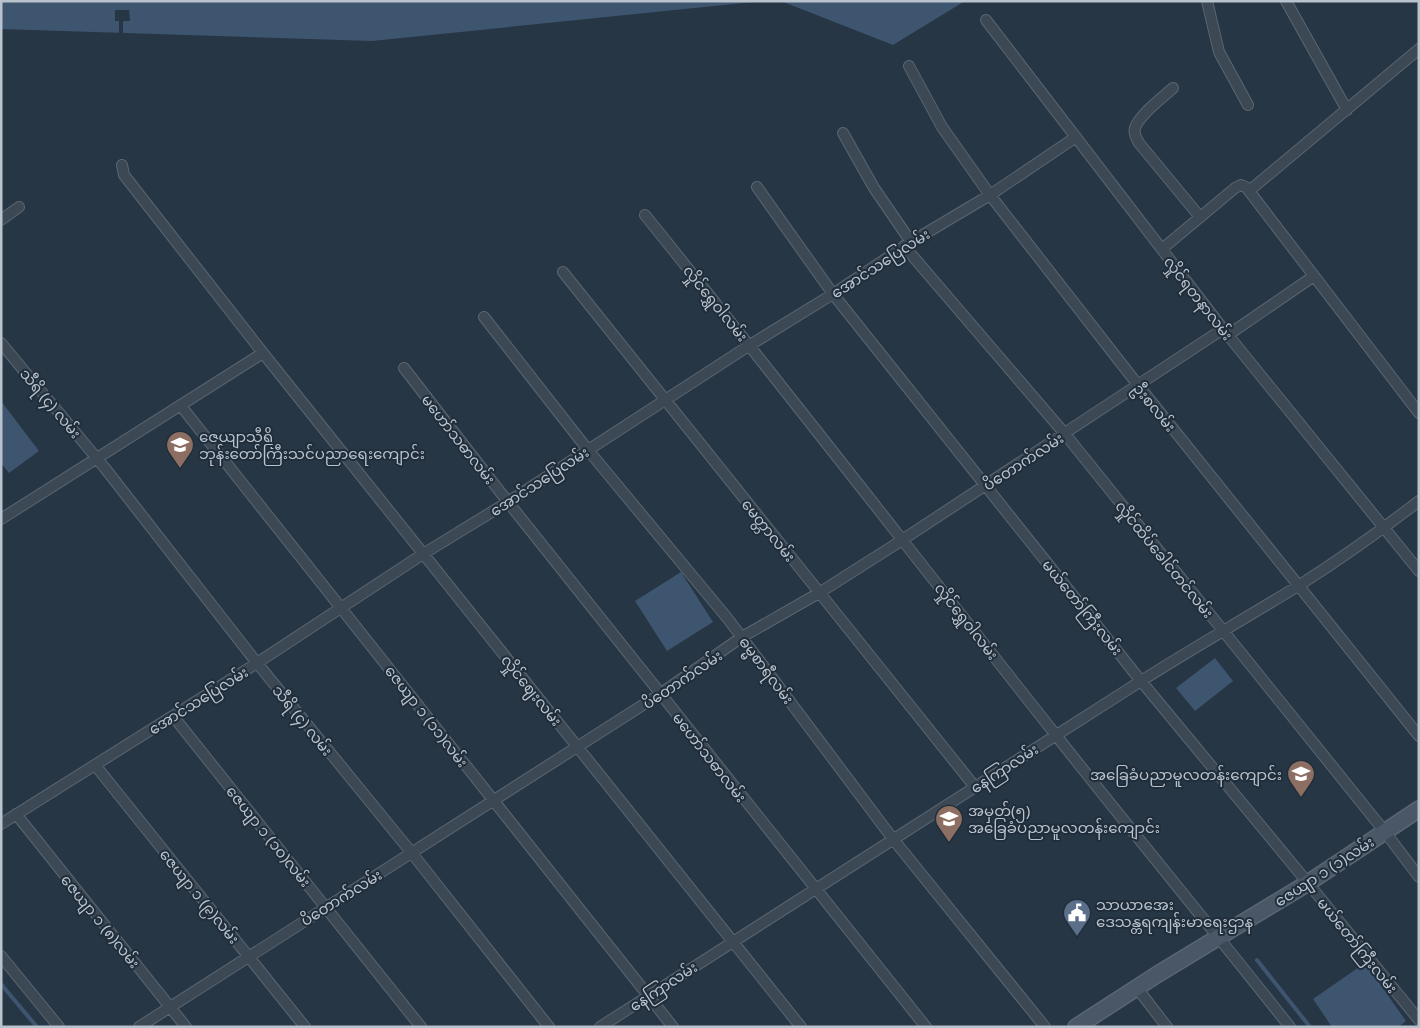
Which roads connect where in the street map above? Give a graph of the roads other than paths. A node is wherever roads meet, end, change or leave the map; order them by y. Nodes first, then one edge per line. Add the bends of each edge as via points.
1 (1207, 1) edge
2 (1286, 1) edge
3 (986, 20) dead end
4 (1419, 49) edge
5 (909, 66) dead end
6 (1174, 88) dead end
7 (1248, 106) dead end
8 (1347, 110) junction
9 (843, 133) dead end
10 (1076, 136) junction
11 (122, 165) dead end
12 (757, 186) dead end
13 (1249, 191) junction
14 (990, 195) junction
15 (20, 207) dead end
16 (645, 215) dead end
17 (1200, 217) junction
18 (1, 220) edge
19 (907, 244) junction
20 (1162, 249) junction
21 (563, 272) dead end
22 (1314, 276) junction
23 (833, 294) junction
24 (484, 318) dead end
25 (1225, 332) junction
26 (1, 343) edge
27 (750, 344) junction
28 (263, 353) junction
29 (404, 368) dead end
30 (1138, 385) junction
31 (664, 400) junction
32 (181, 406) junction
33 (1419, 413) edge
34 (1065, 434) junction
35 (588, 450) junction
36 (98, 459) junction
37 (985, 485) junction
38 (1419, 501) edge
39 (508, 502) junction
40 (1, 519) edge
41 (1384, 527) junction
42 (903, 540) junction
43 (422, 554) junction
44 (1419, 571) edge
45 (1298, 586) junction
46 (820, 593) junction
47 (341, 606) junction
48 (1222, 630) junction
49 (742, 637) junction
50 (257, 663) junction
51 (1141, 681) junction
52 (660, 694) junction
53 (173, 716) junction
54 (1056, 735) junction
55 (1419, 736) edge
56 (578, 747) junction
57 (95, 765) junction
58 (975, 787) junction
59 (493, 800) junction
60 (1419, 809) edge
61 (16, 814) junction
62 (1, 824) edge
63 (1385, 832) junction
64 (893, 839) junction
65 (411, 852) junction
66 (1419, 877) edge
67 (1308, 883) junction
68 (815, 889) junction
69 (325, 907) junction
70 (1220, 938) junction
71 (733, 942) junction
72 (1, 956) edge
73 (248, 956) junction
74 (1137, 988) junction
75 (648, 996) junction
76 (170, 1007) junction
77 (1419, 1020) edge
78 (59, 1027) edge
79 (139, 1027) edge
80 (186, 1027) edge
81 (305, 1027) edge
82 (421, 1027) edge
83 (549, 1027) edge
84 (600, 1027) edge
85 (673, 1027) edge
86 (801, 1027) edge
87 (926, 1027) edge
88 (1045, 1027) edge
89 (1076, 1027) edge
90 (1167, 1027) edge
91 (1290, 1027) edge

1 - 7 street via 1219,52
2 - 8 street
3 - 10 street, လှိုင်ရတနာလမ်း
4 - 8 street
5 - 14 street, ဦးစလမ်း via 942,127
6 - 17 street via 1141,119 1135,135
8 - 13 street
9 - 19 street, လှိုင်ထိပ်ခေါင်တင်လမ်း
10 - 14 street, အောင်သပြေလမ်း
10 - 20 street, လှိုင်ရတနာလမ်း
11 - 28 street, လှိုင်ဈေးလမ်း via 124,175
12 - 23 street, မယ်တော်ကြီးလမ်း
13 - 17 street via 1246,186 1235,188
13 - 22 street
14 - 19 street, အောင်သပြေလမ်း
14 - 30 street, ဦးစလမ်း
15 - 18 street
16 - 27 street, လှိုင်ရွှေဝါလမ်း
17 - 20 street
19 - 23 street, အောင်သပြေလမ်း
19 - 34 street, လှိုင်ထိပ်ခေါင်တင်လမ်း
20 - 25 street, လှိုင်ရတနာလမ်း
21 - 31 street, မေတ္တာလမ်း
22 - 25 street, ပိတောက်လမ်း
22 - 33 street
23 - 27 street, အောင်သပြေလမ်း
23 - 37 street, မယ်တော်ကြီးလမ်း
24 - 35 street, ဓမ္မစာရီလမ်း
25 - 30 street, ပိတောက်လမ်း
25 - 41 street, လှိုင်ရတနာလမ်း
26 - 36 street, သီရိ (၄) လမ်း
27 - 31 street, အောင်သပြေလမ်း
27 - 42 street, လှိုင်ရွှေဝါလမ်း
28 - 32 street
28 - 43 street, လှိုင်ဈေးလမ်း
29 - 39 street, မဟော်သဓာလမ်း
30 - 34 street, ပိတောက်လမ်း
30 - 45 street, ဦးစလမ်း
31 - 35 street, အောင်သပြေလမ်း
31 - 46 street, မေတ္တာလမ်း
32 - 36 street
32 - 47 street, ဇေယျာ ၁ (၁၁)လမ်း
34 - 37 street, ပိတောက်လမ်း
34 - 48 street, လှိုင်ထိပ်ခေါင်တင်လမ်း
35 - 39 street, အောင်သပြေလမ်း
35 - 49 street, ဓမ္မစာရီလမ်း
36 - 40 street
36 - 50 street, သီရိ (၄) လမ်း
37 - 42 street, ပိတောက်လမ်း
37 - 51 street, မယ်တော်ကြီးလမ်း
38 - 41 street, နေကြာလမ်း
39 - 43 street, အောင်သပြေလမ်း
39 - 52 street, မဟော်သဓာလမ်း
41 - 44 street, လှိုင်ရတနာလမ်း
41 - 45 street, နေကြာလမ်း
42 - 46 street, ပိတောက်လမ်း
42 - 54 street, လှိုင်ရွှေဝါလမ်း
43 - 47 street, အောင်သပြေလမ်း
43 - 56 street, လှိုင်ဈေးလမ်း
45 - 48 street, နေကြာလမ်း
45 - 55 street, ဦးစလမ်း
46 - 49 street, ပိတောက်လမ်း
46 - 58 street, မေတ္တာလမ်း
47 - 50 street, အောင်သပြေလမ်း
47 - 59 street, ဇေယျာ ၁ (၁၁)လမ်း
48 - 51 street, နေကြာလမ်း
48 - 63 street, လှိုင်ထိပ်ခေါင်တင်လမ်း
49 - 52 street, ပိတောက်လမ်း
49 - 64 street, ဓမ္မစာရီလမ်း
50 - 53 street, အောင်သပြေလမ်း
50 - 65 street, သီရိ (၄) လမ်း
51 - 54 street, နေကြာလမ်း
51 - 67 street, မယ်တော်ကြီးလမ်း
52 - 56 street, ပိတောက်လမ်း
52 - 68 street, မဟော်သဓာလမ်း
53 - 57 street, အောင်သပြေလမ်း
53 - 69 street, ဇေယျာ ၁ (၁၀)လမ်း
54 - 58 street, နေကြာလမ်း
54 - 70 street, လှိုင်ရွှေဝါလမ်း
56 - 59 street, ပိတောက်လမ်း
56 - 71 street, လှိုင်ဈေးလမ်း
57 - 61 street, အောင်သပြေလမ်း
57 - 73 street, ဇေယျာ ၁ (၉)လမ်း
58 - 64 street, နေကြာလမ်း
59 - 65 street, ပိတောက်လမ်း
59 - 75 street, ဇေယျာ ၁ (၁၁)လမ်း
60 - 63 street, ဇေယျာ ၁ (၁)လမ်း
61 - 62 street, အောင်သပြေလမ်း
61 - 76 street, ဇေယျာ ၁ (၈)လမ်း
63 - 66 street, လှိုင်ထိပ်ခေါင်တင်လမ်း
63 - 67 street, ဇေယျာ ၁ (၁)လမ်း
64 - 68 street, နေကြာလမ်း
64 - 88 street, ဓမ္မစာရီလမ်း
65 - 69 street, ပိတောက်လမ်း
65 - 83 street, သီရိ (၄) လမ်း
67 - 70 street, ဇေယျာ ၁ (၁)လမ်း
67 - 77 street, မယ်တော်ကြီးလမ်း
68 - 71 street, နေကြာလမ်း
68 - 87 street, မဟော်သဓာလမ်း
69 - 73 street, ပိတောက်လမ်း
69 - 82 street, ဇေယျာ ၁ (၁၀)လမ်း
70 - 74 street, ဇေယျာ ၁ (၁)လမ်း
70 - 91 street, လှိုင်ရွှေဝါလမ်း
71 - 75 street, နေကြာလမ်း
71 - 86 street, လှိုင်ဈေးလမ်း
72 - 78 street
73 - 76 street, ပိတောက်လမ်း
73 - 81 street, ဇေယျာ ၁ (၉)လမ်း
74 - 89 street, ဇေယျာ ၁ (၁)လမ်း
74 - 90 street
75 - 84 street, နေကြာလမ်း
75 - 85 street, ဇေယျာ ၁ (၁၁)လမ်း
76 - 79 street, ပိတောက်လမ်း
76 - 80 street, ဇေယျာ ၁ (၈)လမ်း

